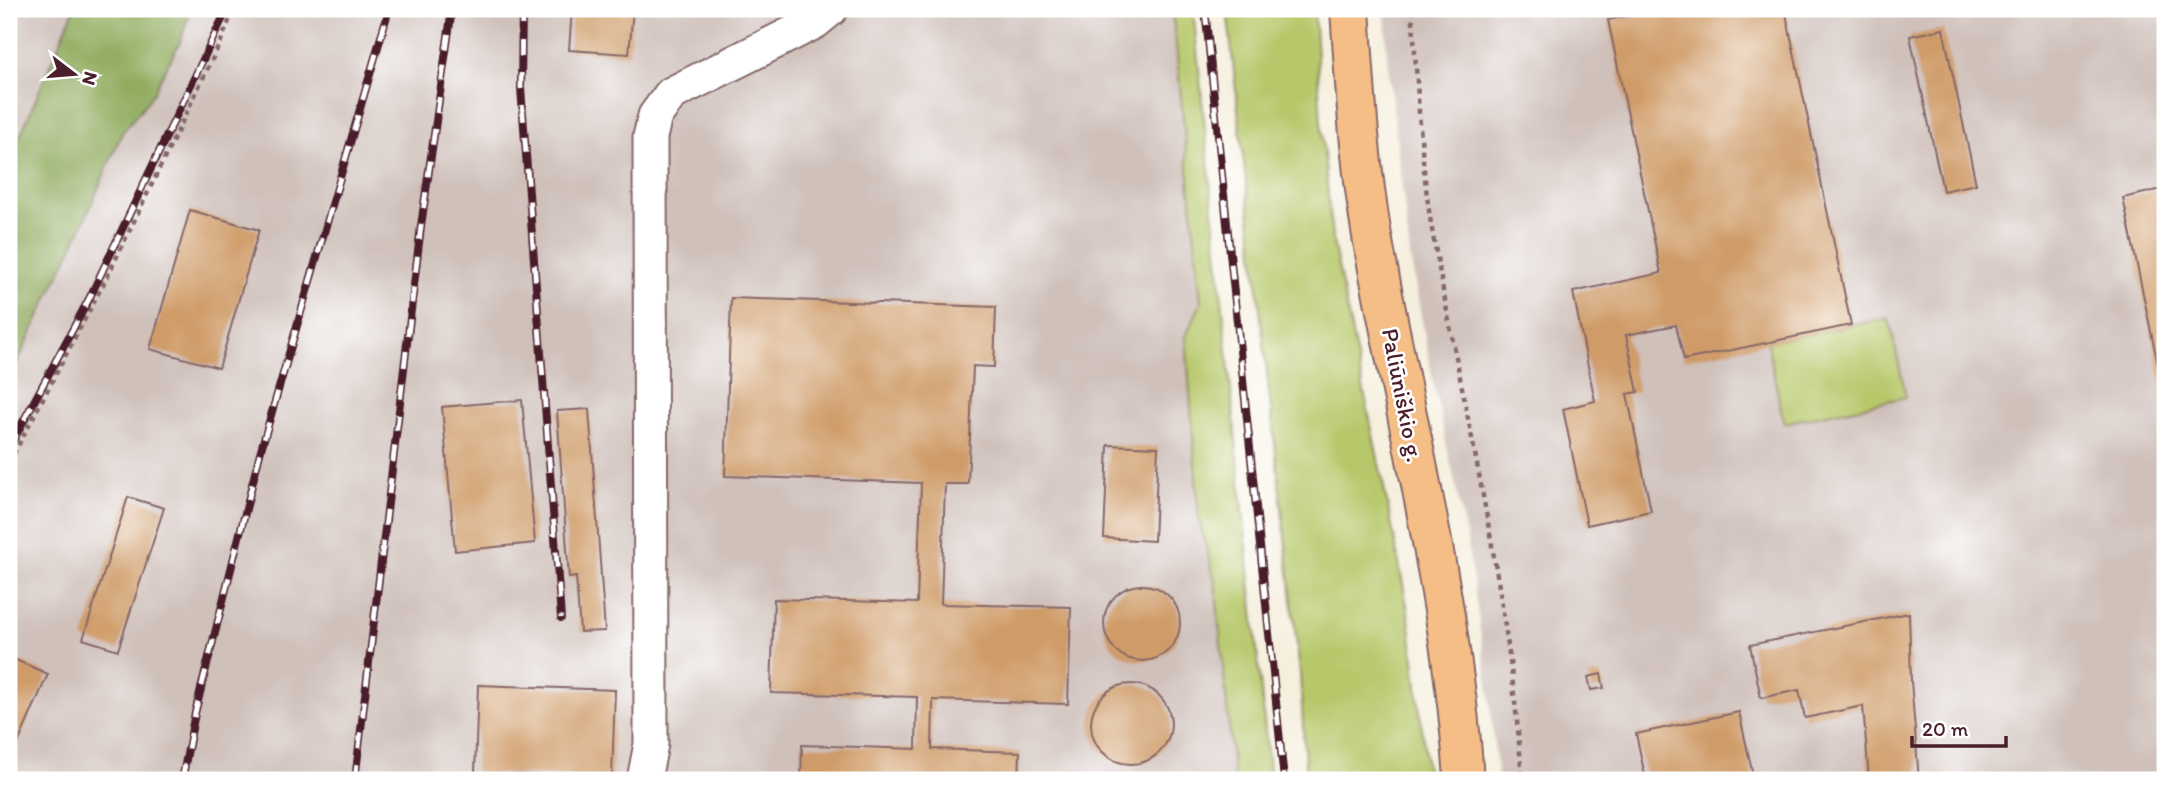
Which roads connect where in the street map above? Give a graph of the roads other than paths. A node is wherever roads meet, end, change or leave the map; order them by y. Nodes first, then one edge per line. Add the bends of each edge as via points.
1 (831, 9) edge
2 (1350, 9) edge
3 (644, 780) edge
4 (1464, 780) edge

1 - 3 street via 815,22 671,94 655,116 650,137 651,744
2 - 4 main road, Paliūniškio g. via 1371,233 1443,600

